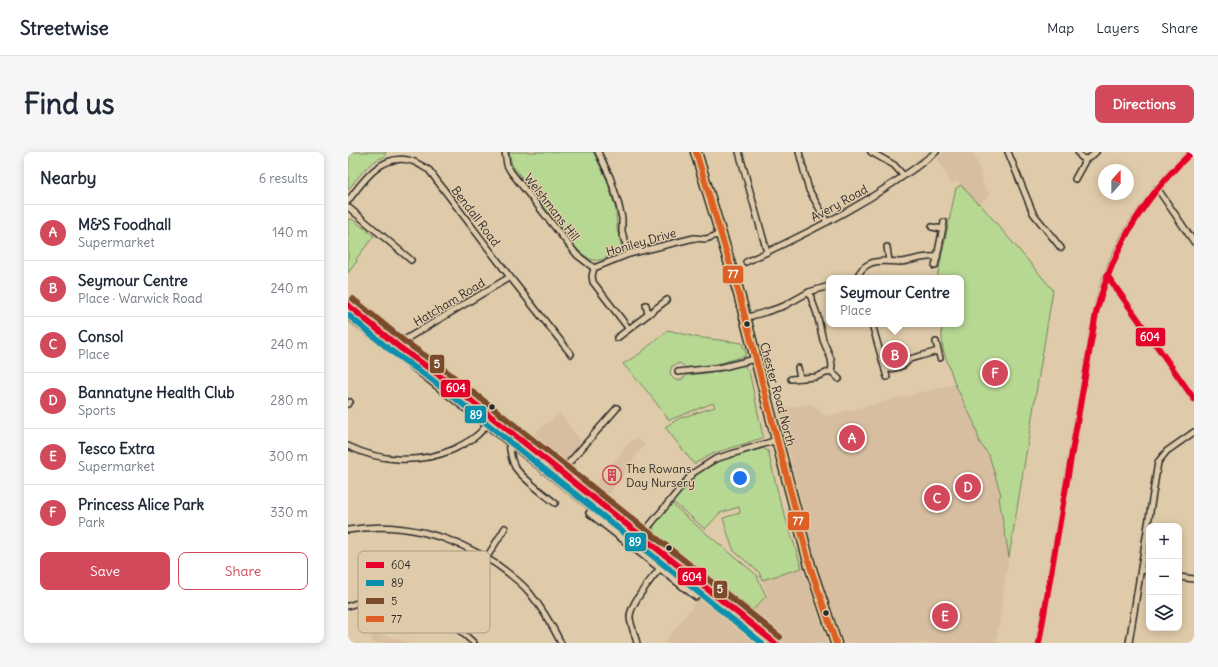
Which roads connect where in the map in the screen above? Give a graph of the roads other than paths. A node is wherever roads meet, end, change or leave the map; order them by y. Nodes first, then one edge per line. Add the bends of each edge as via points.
1 (505, 152) edge
2 (598, 152) edge
3 (696, 152) edge
4 (740, 152) edge
5 (799, 152) edge
6 (871, 152) edge
7 (1008, 152) edge
8 (1078, 152) edge
9 (1096, 152) edge
10 (1192, 152) edge
11 (934, 153) edge
12 (1086, 160) junction
13 (903, 175) junction
14 (1075, 179) dead end
15 (1157, 188) junction
16 (348, 201) edge
17 (348, 207) edge
18 (827, 222) junction
19 (944, 222) dead end
20 (932, 227) dead end
21 (942, 229) junction
22 (720, 234) junction
23 (1194, 242) edge
24 (888, 247) dead end
25 (1061, 248) dead end
26 (767, 252) junction
27 (629, 254) junction
28 (937, 257) junction
29 (411, 260) dead end
30 (889, 261) junction
31 (746, 262) dead end
32 (935, 266) dead end
33 (594, 268) junction
34 (859, 275) edge
35 (1107, 275) junction
36 (510, 277) junction
37 (826, 287) edge
38 (809, 292) junction
39 (667, 300) dead end
40 (348, 305) edge
41 (646, 305) dead end
42 (648, 314) junction
43 (348, 315) edge
44 (744, 318) junction
45 (873, 327) edge
46 (629, 330) junction
47 (617, 338) dead end
48 (936, 342) dead end
49 (399, 346) junction
50 (938, 351) junction
51 (572, 354) dead end
52 (940, 358) dead end
53 (755, 359) junction
54 (798, 368) dead end
55 (885, 370) junction
56 (831, 371) junction
57 (678, 372) dead end
58 (887, 376) dead end
59 (800, 378) junction
60 (839, 378) dead end
61 (791, 379) dead end
62 (1194, 400) edge
63 (617, 408) dead end
64 (487, 425) junction
65 (1194, 432) edge
66 (777, 440) junction
67 (509, 443) junction
68 (348, 446) edge
69 (551, 464) junction
70 (545, 471) junction
71 (561, 472) junction
72 (555, 503) dead end
73 (593, 508) junction
74 (505, 528) dead end
75 (348, 530) edge
76 (641, 536) junction
77 (636, 542) junction
78 (474, 551) edge
79 (490, 552) edge
80 (490, 561) edge
81 (664, 563) junction
82 (1141, 570) junction
83 (1146, 571) edge
84 (1182, 577) edge
85 (1194, 579) edge
86 (358, 603) edge
87 (348, 606) edge
88 (463, 633) edge
89 (474, 643) edge
90 (561, 643) edge
91 (637, 643) edge
92 (765, 643) edge
93 (775, 643) edge
94 (836, 643) edge
95 (1040, 643) edge
96 (1129, 643) edge

1 - 33 street, Welshmans Hill via 511,172 577,255
2 - 27 street via 618,202 622,232
3 - 22 highway, Chester Road North
4 - 26 street
5 - 18 street via 809,190
6 - 13 street via 894,165
7 - 25 street via 1033,213 1058,240
8 - 12 street via 1080,157
9 - 12 street
10 - 15 street
11 - 13 street, Avery Road
12 - 14 street
13 - 18 street, Avery Road
15 - 23 street
15 - 35 street via 1124,237
16 - 36 street, Bendall Road via 371,171 385,161 402,158 412,161 429,170
17 - 29 street
18 - 26 street, Avery Road
19 - 21 street
20 - 21 street
21 - 28 street
22 - 27 street, Honiley Drive
22 - 44 highway, Chester Road North
24 - 30 street
26 - 31 street, Avery Road
27 - 33 street, Honiley Drive
28 - 30 street via 922,256 900,262
28 - 32 street
30 - 34 street via 869,263
33 - 46 street, Honiley Drive via 593,282
35 - 62 street
35 - 95 street via 1096,313
36 - 49 street, Hatcham Road via 406,339
36 - 51 street, Bendall Road
37 - 38 street
38 - 44 street via 784,306
38 - 56 street via 823,340 832,359
39 - 42 street
40 - 49 main road
41 - 42 street
42 - 46 street
43 - 64 main road
44 - 53 highway, Chester Road North
45 - 55 street
46 - 47 street
48 - 50 street
49 - 69 main road
50 - 52 street
50 - 55 street
53 - 57 street via 724,367
53 - 66 highway, Chester Road North
54 - 59 street
55 - 58 street
56 - 59 street via 816,377
56 - 60 street
59 - 61 street
63 - 71 street
64 - 67 main road
64 - 68 street via 462,446 439,455 414,459 389,459 362,453
65 - 82 street via 1167,451 1158,462
66 - 76 street via 715,459 693,473
66 - 94 highway, Chester Road North via 810,566
67 - 70 main road
67 - 72 street via 515,467 523,477
69 - 70 street
69 - 71 main road
70 - 73 main road
71 - 76 main road
73 - 77 main road
73 - 81 street via 589,513
74 - 79 street
75 - 78 street via 391,527 418,531
76 - 77 street
76 - 81 main road
77 - 81 main road
80 - 90 street via 528,590
81 - 91 street via 631,611 630,618
81 - 92 main road
81 - 93 main road
82 - 83 street
82 - 96 street
84 - 85 street
86 - 87 street
88 - 89 street

